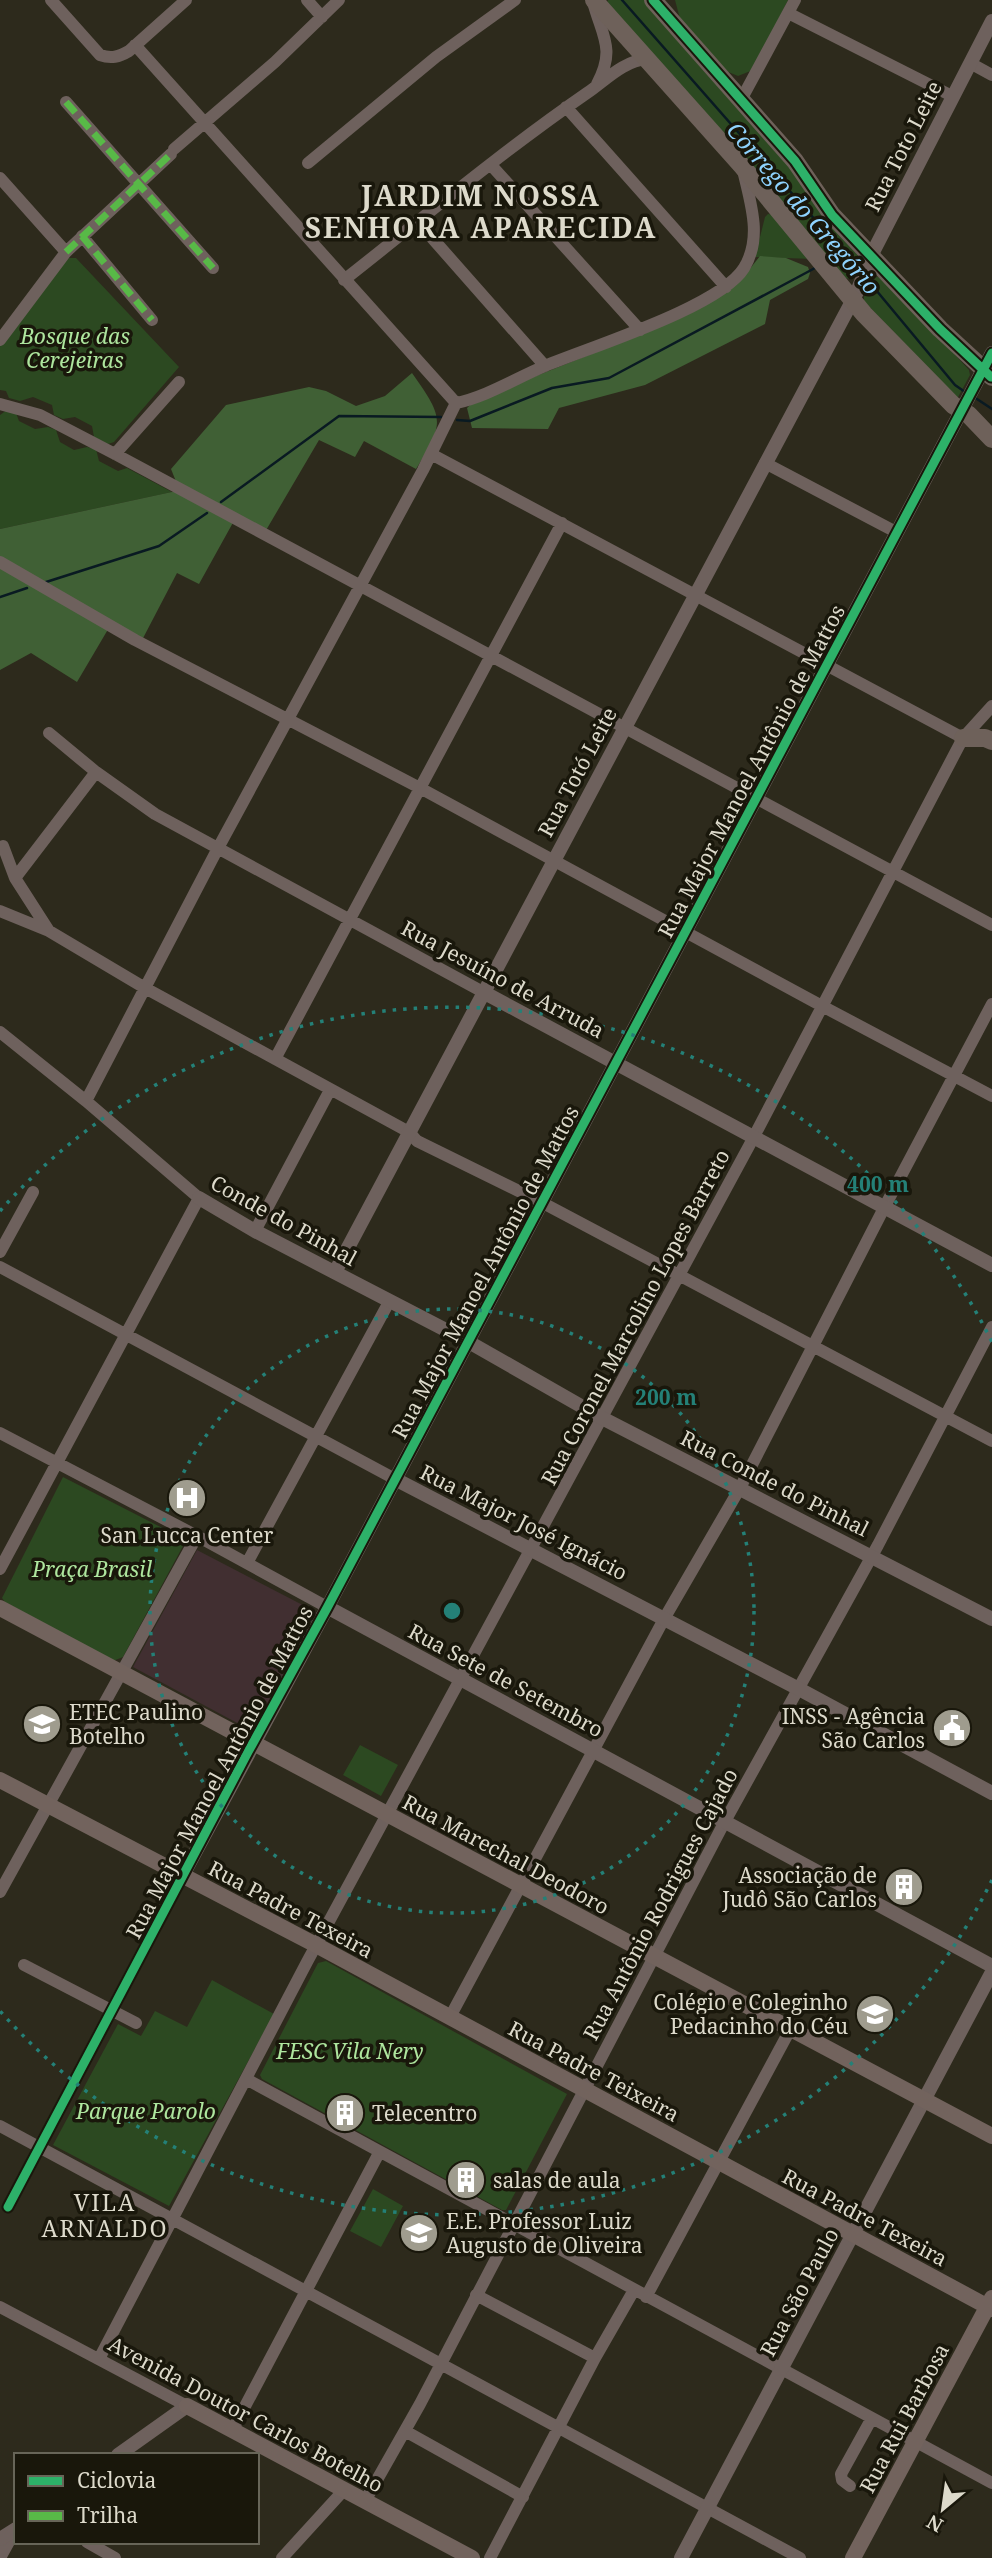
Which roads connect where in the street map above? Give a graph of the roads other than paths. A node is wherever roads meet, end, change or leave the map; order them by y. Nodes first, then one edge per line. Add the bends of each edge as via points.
1 (51, 0) edge
2 (307, 0) edge
3 (339, 0) edge
4 (514, 0) edge
5 (593, 0) edge
6 (653, 0) edge
7 (667, 0) edge
8 (795, 0) edge
9 (181, 2) edge
10 (788, 13) junction
11 (322, 17) junction
12 (992, 21) edge
13 (675, 25) junction
14 (135, 46) junction
15 (647, 59) junction
16 (970, 63) junction
17 (992, 75) edge
18 (595, 87) junction
19 (952, 96) junction
20 (741, 100) junction
21 (66, 102) dead end
22 (566, 107) junction
23 (205, 122) junction
24 (309, 163) dead end
25 (491, 164) junction
26 (742, 166) junction
27 (0, 178) edge
28 (139, 185) junction
29 (777, 207) junction
30 (418, 222) junction
31 (755, 223) junction
32 (82, 236) junction
33 (66, 251) junction
34 (869, 261) junction
35 (213, 268) dead end
36 (344, 280) junction
37 (726, 287) junction
38 (855, 296) junction
39 (152, 320) dead end
40 (640, 330) junction
41 (0, 340) edge
42 (992, 353) edge
43 (545, 366) junction
44 (984, 376) edge
45 (178, 382) dead end
46 (456, 403) junction
47 (0, 404) edge
48 (964, 406) junction
49 (992, 439) edge
50 (115, 454) junction
51 (431, 454) junction
52 (765, 463) junction
53 (562, 523) junction
54 (896, 532) junction
55 (0, 562) edge
56 (359, 584) junction
57 (696, 595) junction
58 (492, 656) junction
59 (828, 665) junction
60 (992, 706) edge
61 (287, 719) junction
62 (625, 726) junction
63 (49, 733) dead end
64 (963, 738) junction
65 (992, 741) edge
66 (96, 772) junction
67 (420, 788) junction
68 (756, 799) junction
69 (3, 846) dead end
70 (217, 850) junction
71 (554, 860) junction
72 (893, 872) junction
73 (15, 878) junction
74 (0, 911) edge
75 (350, 920) junction
76 (992, 926) edge
77 (49, 931) junction
78 (686, 932) junction
79 (145, 988) junction
80 (483, 992) junction
81 (992, 1004) edge
82 (822, 1006) junction
83 (0, 1031) edge
84 (275, 1059) junction
85 (616, 1064) junction
86 (955, 1076) junction
87 (330, 1090) junction
88 (992, 1096) edge
89 (86, 1101) junction
90 (409, 1132) junction
91 (754, 1136) junction
92 (33, 1192) dead end
93 (199, 1198) junction
94 (541, 1202) junction
95 (884, 1208) junction
96 (255, 1231) junction
97 (0, 1252) edge
98 (992, 1265) edge
99 (0, 1267) edge
100 (335, 1272) junction
101 (679, 1276) junction
102 (389, 1302) junction
103 (992, 1327) edge
104 (126, 1335) junction
105 (467, 1342) junction
106 (813, 1346) junction
107 (945, 1415) junction
108 (602, 1418) junction
109 (0, 1433) edge
110 (317, 1438) junction
111 (992, 1441) edge
112 (56, 1464) junction
113 (395, 1479) junction
114 (740, 1488) junction
115 (197, 1536) junction
116 (530, 1549) junction
117 (871, 1556) junction
118 (247, 1563) junction
119 (0, 1569) edge
120 (327, 1607) junction
121 (0, 1608) edge
122 (664, 1619) junction
123 (992, 1619) edge
124 (120, 1672) junction
125 (460, 1680) junction
126 (799, 1689) junction
127 (253, 1742) junction
128 (592, 1751) junction
129 (0, 1780) edge
130 (992, 1793) edge
131 (46, 1804) junction
132 (387, 1815) junction
133 (724, 1822) junction
134 (183, 1875) junction
135 (520, 1886) junction
136 (0, 1892) edge
137 (316, 1945) junction
138 (654, 1957) junction
139 (24, 1965) dead end
140 (992, 1966) edge
141 (992, 1972) edge
142 (111, 2011) junction
143 (450, 2017) junction
144 (136, 2023) dead end
145 (791, 2028) junction
146 (246, 2079) junction
147 (584, 2089) junction
148 (925, 2099) junction
149 (0, 2126) edge
150 (992, 2136) edge
151 (40, 2148) junction
152 (379, 2153) junction
153 (719, 2161) junction
154 (8, 2207) dead end
155 (172, 2221) junction
156 (513, 2224) junction
157 (854, 2235) junction
158 (634, 2290) junction
159 (306, 2292) junction
160 (476, 2295) junction
161 (646, 2297) junction
162 (990, 2305) edge
163 (0, 2307) edge
164 (595, 2358) junction
165 (99, 2359) junction
166 (440, 2364) junction
167 (781, 2370) junction
168 (187, 2406) junction
169 (872, 2418) junction
170 (559, 2427) junction
171 (233, 2429) junction
172 (405, 2431) junction
173 (915, 2441) junction
174 (121, 2453) edge
175 (992, 2483) edge
176 (850, 2486) dead end
177 (344, 2490) junction
178 (523, 2497) junction
179 (365, 2501) junction
180 (707, 2508) junction
181 (14, 2533) edge
182 (90, 2544) edge
183 (0, 2558) edge
184 (115, 2558) edge
185 (282, 2558) edge
186 (472, 2558) edge
187 (490, 2558) edge
188 (681, 2558) edge
189 (800, 2558) edge
190 (853, 2558) edge

1 - 14 street via 100,55 121,55
2 - 11 street
3 - 11 street
4 - 24 street via 436,57
5 - 15 main road
5 - 18 street via 608,59
6 - 13 main road
7 - 13 main road
8 - 10 street
9 - 14 street
10 - 19 street
10 - 20 street
11 - 23 street
12 - 16 street, Rua Toto Leite
13 - 20 main road
14 - 23 street
15 - 18 street via 629,63
15 - 26 main road
16 - 17 street
16 - 19 street, Rua Toto Leite
18 - 22 street
19 - 34 street, Rua Toto Leite
20 - 34 main road via 795,161
21 - 28 street
22 - 25 street
22 - 37 street
23 - 28 street
23 - 36 street
25 - 30 street
25 - 40 street
26 - 29 main road
26 - 31 street
27 - 33 street
28 - 32 street
28 - 35 street
29 - 31 street via 767,209
29 - 38 main road
30 - 36 street
30 - 43 street
31 - 37 street via 747,263
32 - 33 street
32 - 39 street
33 - 41 street
34 - 38 street, Rua Toto Leite
34 - 44 main road
36 - 46 street
37 - 40 street
38 - 48 main road via 900,352
38 - 52 street, Rua Totó Leite
40 - 43 street
42 - 44 street, Rua Major Manoel Antônio de Mattos
43 - 46 street
44 - 48 street, Rua Major Manoel Antônio de Mattos
45 - 50 street
46 - 51 street
47 - 50 street via 40,415
48 - 49 main road
48 - 54 street, Rua Major Manoel Antônio de Mattos
50 - 56 street
51 - 53 street
51 - 56 street
52 - 54 street
52 - 57 street, Rua Totó Leite
53 - 57 street
53 - 58 street
54 - 59 street, Rua Major Manoel Antônio de Mattos
55 - 61 street via 135,640
56 - 58 street
56 - 61 street
57 - 59 street
57 - 62 street, Rua Totó Leite
58 - 62 street
58 - 67 street
59 - 64 street
59 - 68 street, Rua Major Manoel Antônio de Mattos
60 - 64 street, Rua Coronel Marcolino Lopes Barreto
61 - 67 street
61 - 70 street
62 - 68 street
62 - 71 street, Rua Totó Leite
63 - 66 street, Rua Jesuíno de Arruda
64 - 65 main road
64 - 72 street, Rua Coronel Marcolino Lopes Barreto
66 - 70 street, Rua Jesuíno de Arruda
66 - 73 street
67 - 71 street
67 - 75 street
68 - 72 street
68 - 78 street, Rua Major Manoel Antônio de Mattos
69 - 73 street
70 - 75 street, Rua Jesuíno de Arruda
70 - 79 street
71 - 78 street
71 - 80 street, Rua Totó Leite
72 - 76 street
72 - 82 street, Rua Coronel Marcolino Lopes Barreto
73 - 77 street
74 - 77 street
75 - 80 street, Rua Jesuíno de Arruda
75 - 84 street
77 - 79 street
78 - 82 street
78 - 85 street, Rua Major Manoel Antônio de Mattos
79 - 84 street
79 - 89 street
80 - 85 street, Rua Jesuíno de Arruda
80 - 90 street, Rua Totó Leite
81 - 86 street
82 - 86 street
82 - 91 street, Rua Coronel Marcolino Lopes Barreto
83 - 89 street, Conde do Pinhal
84 - 87 street
85 - 91 street, Rua Jesuíno de Arruda
85 - 94 street, Rua Major Manoel Antônio de Mattos
86 - 88 street
86 - 95 street
87 - 90 street
87 - 96 street
89 - 93 street, Conde do Pinhal
90 - 94 street via 417,1141
90 - 100 street, Rua Totó Leite
91 - 95 street, Rua Jesuíno de Arruda
91 - 101 street, Rua Coronel Marcolino Lopes Barreto
92 - 97 street
93 - 96 street, Conde do Pinhal
93 - 104 street
94 - 101 street
94 - 105 street, Rua Major Manoel Antônio de Mattos
95 - 98 street, Rua Jesuíno de Arruda
95 - 106 street
96 - 100 street, Conde do Pinhal
99 - 104 street, Rua Major José Ignácio
100 - 102 street, Conde do Pinhal
101 - 106 street
101 - 108 street, Rua Coronel Marcolino Lopes Barreto
102 - 105 street, Conde do Pinhal
102 - 110 street
103 - 107 street, Rua Antônio Rodrigues Cajado
104 - 110 street, Rua Major José Ignácio
104 - 112 street
105 - 108 street, Rua Conde do Pinhal
105 - 113 street, Rua Major Manoel Antônio de Mattos
106 - 107 street
106 - 114 street
107 - 111 street
107 - 117 street, Rua Antônio Rodrigues Cajado
108 - 114 street, Rua Conde do Pinhal
108 - 116 street, Rua Coronel Marcolino Lopes Barreto
109 - 112 street, Rua Sete de Setembro
110 - 113 street, Rua Major José Ignácio
110 - 118 street
112 - 115 street, Rua Sete de Setembro
112 - 119 street
113 - 116 street, Rua Major José Ignácio
113 - 120 street, Rua Major Manoel Antônio de Mattos
114 - 117 street, Rua Conde do Pinhal
114 - 122 street
115 - 118 street, Rua Sete de Setembro
115 - 124 street
116 - 122 street, Rua Major José Ignácio
116 - 125 street, Rua Coronel Marcolino Lopes Barreto
117 - 123 street, Rua Conde do Pinhal
117 - 126 street, Rua Antônio Rodrigues Cajado
118 - 120 street, Rua Sete de Setembro
120 - 125 street, Rua Sete de Setembro
120 - 127 street, Rua Major Manoel Antônio de Mattos
121 - 124 main road, Rua Marechal Deodoro
122 - 126 street, Rua Major José Ignácio
122 - 128 street
124 - 127 main road, Rua Marechal Deodoro
124 - 131 street
125 - 128 street, Rua Sete de Setembro
125 - 132 street, Rua Coronel Marcolino Lopes Barreto
126 - 130 street, Rua Major José Ignácio
126 - 133 street, Rua Antônio Rodrigues Cajado
127 - 132 main road, Rua Marechal Deodoro
127 - 134 street, Rua Major Manoel Antônio de Mattos
128 - 133 street, Rua Sete de Setembro
128 - 135 street
129 - 131 main road, Rua Padre Texeira
131 - 134 main road, Rua Padre Texeira
131 - 136 street
132 - 135 main road, Rua Marechal Deodoro
132 - 137 street, Rua Coronel Marcolino Lopes Barreto
133 - 138 street, Rua Antônio Rodrigues Cajado
133 - 140 street, Rua Sete de Setembro
134 - 137 main road, Rua Padre Texeira
134 - 142 street, Rua Major Manoel Antônio de Mattos
135 - 138 main road, Rua Marechal Deodoro
135 - 143 street
137 - 143 main road, Rua Padre Texeira
137 - 146 street, Rua Coronel Marcolino Lopes Barreto
138 - 145 main road, Rua Marechal Deodoro
138 - 147 street, Rua Antônio Rodrigues Cajado
139 - 142 street
141 - 148 street, Rua São Paulo
142 - 144 street
142 - 151 street, Rua Major Manoel Antônio de Mattos
143 - 147 main road, Rua Padre Teixeira
145 - 148 main road, Rua Marechal Deodoro
145 - 153 street
146 - 152 street
146 - 155 street, Rua Coronel Marcolino Lopes Barreto
147 - 153 main road, Rua Padre Teixeira
147 - 156 street, Rua Antônio Rodrigues Cajado
148 - 150 main road, Rua Marechal Deodoro
148 - 157 street, Rua São Paulo
149 - 151 street
151 - 154 street, Rua Major Manoel Antônio de Mattos
151 - 155 street
152 - 156 street
152 - 159 street
153 - 157 main road, Rua Padre Texeira
153 - 161 street
155 - 159 street
155 - 165 street, Rua Coronel Marcolino Lopes Barreto
156 - 158 street
156 - 160 street, Rua Antônio Rodrigues Cajado
157 - 162 main road, Rua Padre Texeira
157 - 167 street, Rua São Paulo
158 - 161 street
158 - 164 street
159 - 166 street
159 - 171 street
160 - 164 street
160 - 166 street, Rua Antônio Rodrigues Cajado
161 - 167 street
162 - 173 main road, Rua Rui Barbosa
163 - 165 street, Avenida Doutor Carlos Botelho
164 - 170 street
165 - 168 street, Avenida Doutor Carlos Botelho
166 - 170 street
166 - 172 street, Rua Antônio Rodrigues Cajado
167 - 169 street
167 - 180 street, Rua São Paulo
168 - 171 main road, Avenida Doutor Carlos Botelho
168 - 174 street
169 - 173 street
169 - 176 street via 841,2474
170 - 178 street
170 - 180 street
171 - 177 main road, Avenida Doutor Carlos Botelho
172 - 178 street
172 - 179 street, Rua Antônio Rodrigues Cajado
173 - 175 street
173 - 190 main road, Rua Rui Barbosa
177 - 179 main road, Avenida Doutor Carlos Botelho
177 - 185 street
178 - 187 street
179 - 186 main road, Avenida Doutor Carlos Botelho
180 - 188 street, Rua São Paulo
180 - 189 street
181 - 183 street
182 - 184 street

